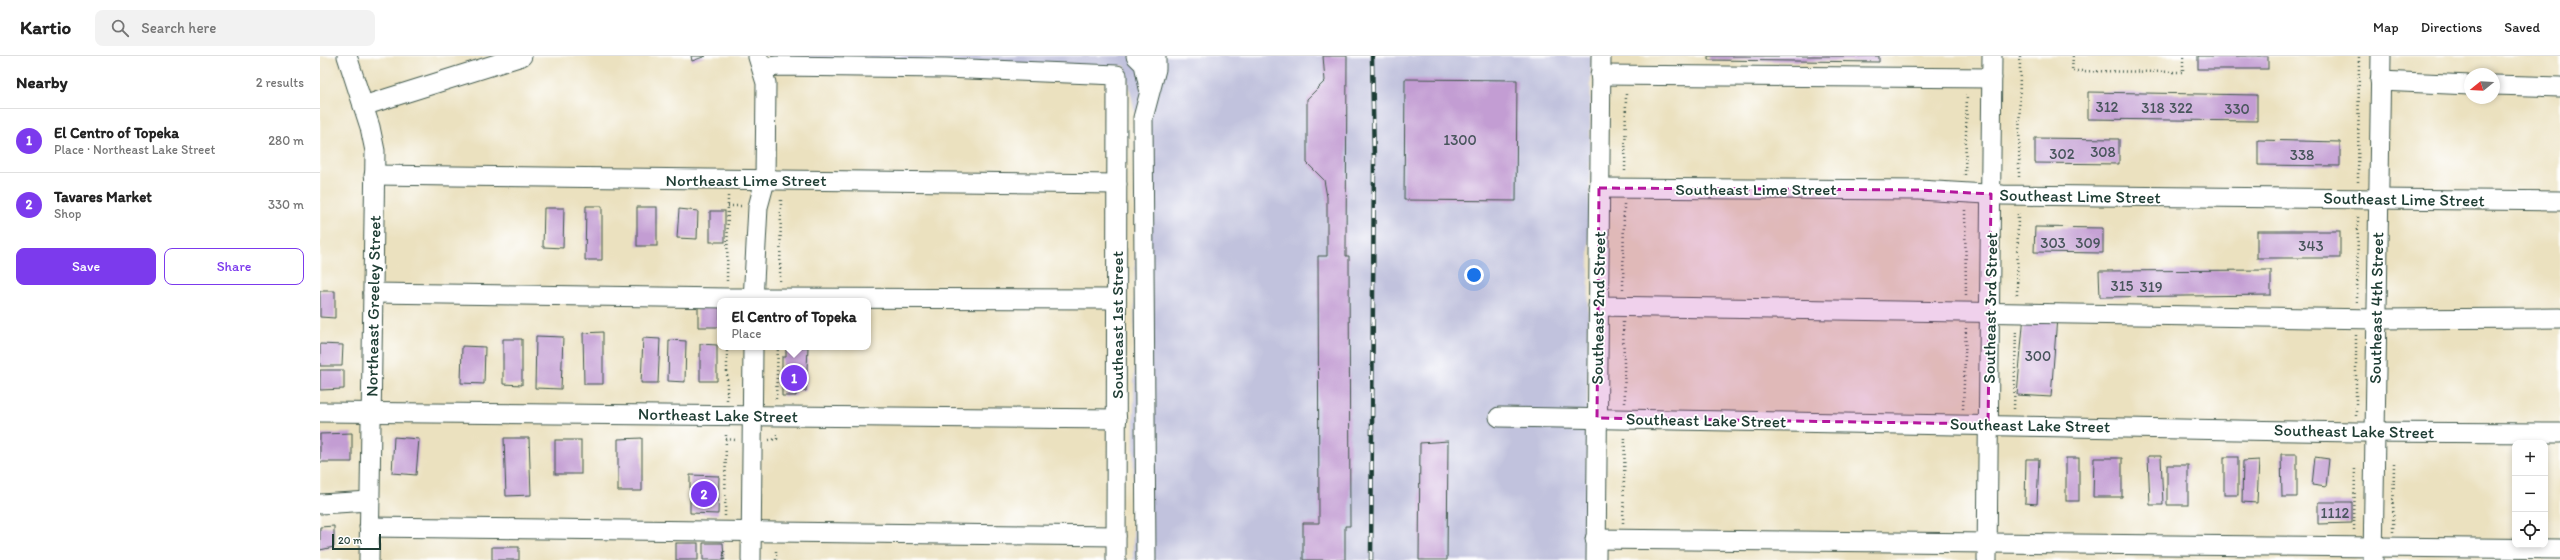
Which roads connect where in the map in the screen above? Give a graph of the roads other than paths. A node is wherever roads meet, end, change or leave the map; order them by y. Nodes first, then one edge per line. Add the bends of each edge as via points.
1 (347, 56) edge
2 (522, 56) edge
3 (1136, 56) edge
4 (1156, 56) edge
5 (1600, 56) edge
6 (1992, 56) edge
7 (2381, 56) edge
8 (760, 62) edge
9 (1600, 75) junction
10 (1992, 78) junction
11 (2380, 82) junction
12 (2464, 85) edge
13 (2500, 85) edge
14 (2560, 86) edge
15 (1150, 93) junction
16 (363, 106) junction
17 (374, 175) junction
18 (765, 181) junction
19 (1117, 184) junction
20 (1599, 188) junction
21 (1991, 194) junction
22 (2377, 199) junction
23 (2560, 201) edge
24 (373, 293) junction
25 (726, 298) edge
26 (753, 298) edge
27 (871, 299) edge
28 (1116, 299) junction
29 (1598, 306) junction
30 (1990, 312) junction
31 (2560, 318) edge
32 (2376, 319) junction
33 (753, 350) edge
34 (320, 412) edge
35 (372, 413) junction
36 (753, 415) junction
37 (1499, 417) dead end
38 (1597, 418) junction
39 (1117, 419) junction
40 (1988, 424) junction
41 (2374, 432) junction
42 (2560, 434) edge
43 (370, 502) junction
44 (320, 504) edge
45 (369, 527) junction
46 (752, 532) junction
47 (1116, 536) junction
48 (1596, 539) junction
49 (2560, 549) edge
50 (1987, 551) edge
51 (2373, 554) edge
52 (369, 560) edge
53 (751, 560) edge
54 (1116, 560) edge
55 (1146, 560) edge
56 (1596, 560) edge

1 - 16 street, Northeast Greeley Street
2 - 16 street
3 - 15 street via 1144,64
4 - 15 street via 1156,69
5 - 9 street, Southeast 2nd Street
6 - 10 street, Southeast 3rd Street
7 - 11 street, Southeast 4th Street
8 - 18 street via 766,83
8 - 19 street, Southeast 1st Street via 777,66 945,68 1117,75
9 - 10 street
9 - 20 street, Southeast 2nd Street
10 - 21 street, Southeast 3rd Street
11 - 12 street
11 - 22 street, Southeast 4th Street
13 - 14 street
15 - 55 street via 1143,118
16 - 17 street, Northeast Greeley Street via 375,151
17 - 18 street, Northeast Lime Street
17 - 24 street, Northeast Greeley Street
18 - 19 street, Northeast Lime Street
18 - 26 street via 758,206
19 - 28 street, Southeast 1st Street
20 - 21 street, Southeast Lime Street via 1919,190
20 - 29 street, Southeast 2nd Street
21 - 22 street, Southeast Lime Street
21 - 30 street, Southeast 3rd Street
22 - 23 street, Southeast Lime Street
22 - 32 street, Southeast 4th Street
24 - 25 street
24 - 35 street, Northeast Greeley Street
27 - 28 street
28 - 39 street, Southeast 1st Street
29 - 30 street
29 - 38 street, Southeast 2nd Street
30 - 32 street
30 - 40 street, Southeast 3rd Street
31 - 32 street
32 - 41 street, Southeast 4th Street
33 - 36 street
34 - 35 street, Northeast Lake Street
35 - 36 street, Northeast Lake Street
35 - 43 street, Northeast Greeley Street
36 - 39 street, Northeast Lake Street
36 - 46 street
37 - 38 street, Southeast Lake Street
38 - 40 street, Southeast Lake Street
38 - 48 street, Southeast 2nd Street
39 - 47 street, Southeast 1st Street
40 - 41 street, Southeast Lake Street
40 - 50 street, Southeast 3rd Street
41 - 42 street, Southeast Lake Street
41 - 51 street, Southeast 4th Street
43 - 44 street
43 - 45 street, Northeast Greeley Street
45 - 46 street
45 - 52 street, Northeast Greeley Street
46 - 47 street
46 - 53 street
47 - 54 street, Southeast 1st Street
48 - 50 street
48 - 56 street, Southeast 2nd Street
49 - 51 street
50 - 51 street

